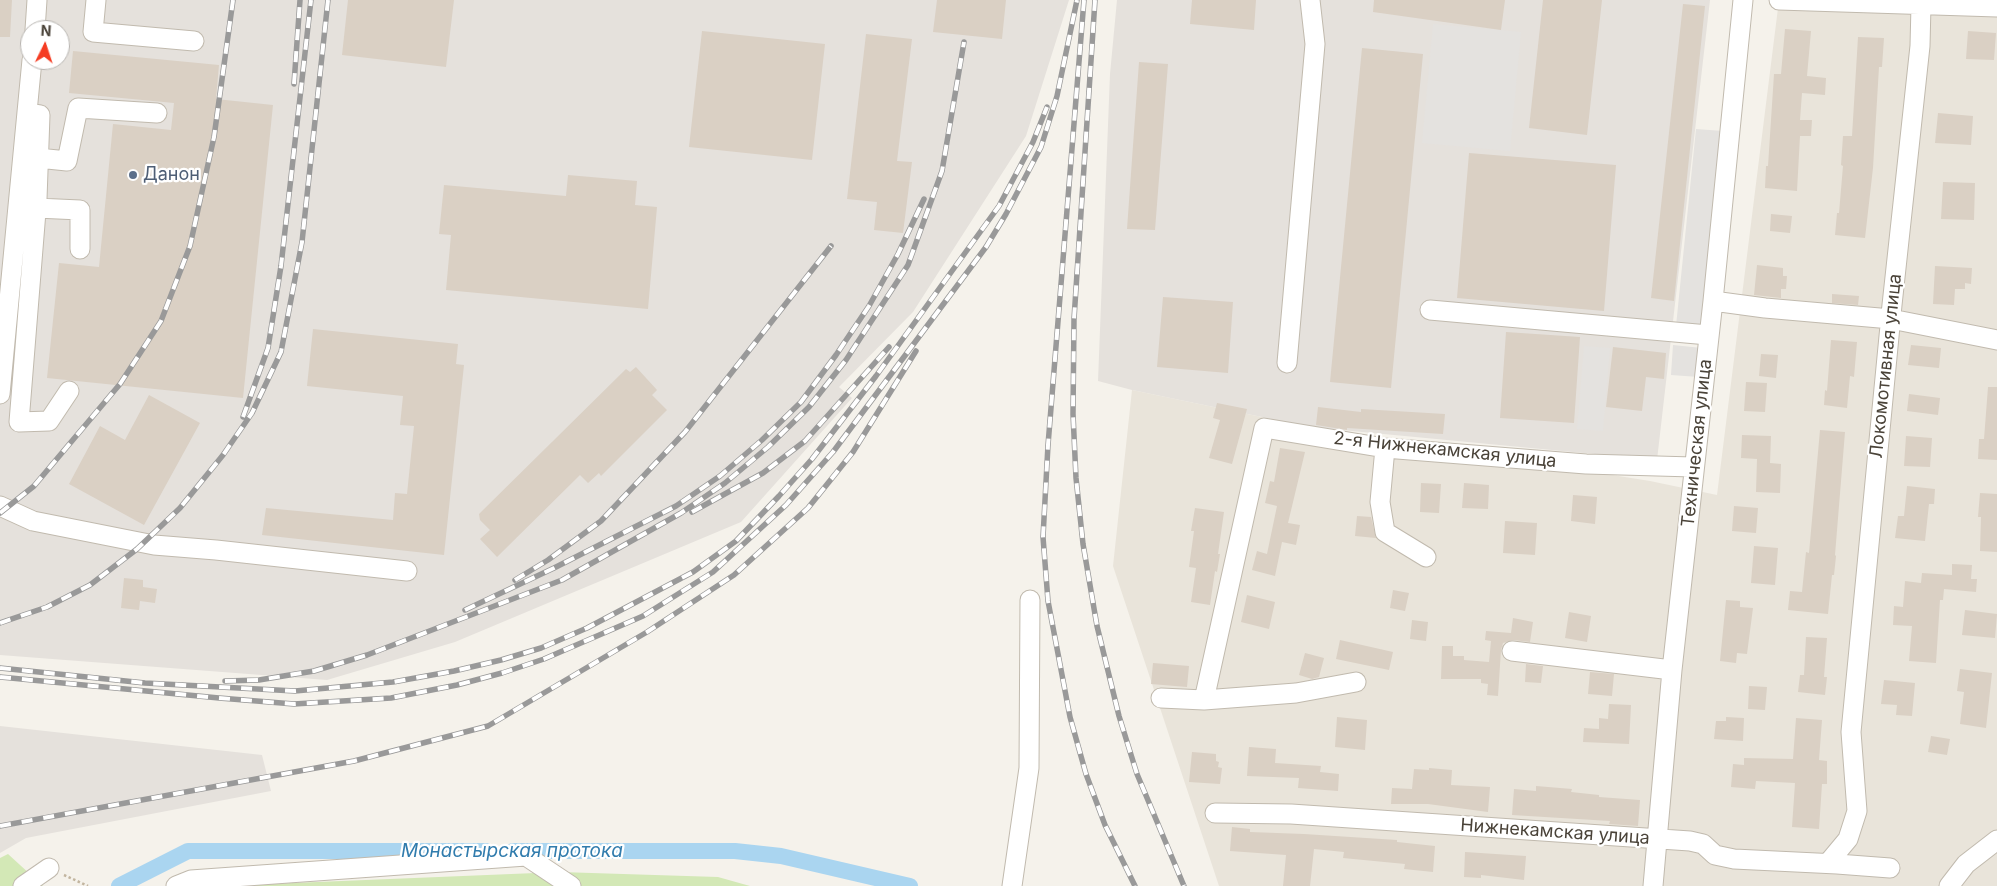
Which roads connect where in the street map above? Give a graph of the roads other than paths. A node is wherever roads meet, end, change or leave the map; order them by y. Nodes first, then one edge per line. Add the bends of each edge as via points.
1 (38, 0) edge
2 (96, 0) edge
3 (1310, 0) edge
4 (1743, 0) edge
5 (1779, 0) edge
6 (1922, 3) edge
7 (1997, 7) edge
8 (36, 20) edge
9 (194, 41) dead end
10 (31, 70) edge
11 (157, 112) dead end
12 (27, 113) junction
13 (38, 158) junction
14 (36, 208) junction
15 (80, 250) dead end
16 (1713, 301) junction
17 (1430, 310) dead end
18 (1891, 319) junction
19 (1708, 335) junction
20 (1997, 340) edge
21 (1287, 363) dead end
22 (69, 391) dead end
23 (0, 394) edge
24 (1385, 448) junction
25 (1694, 467) junction
26 (0, 506) edge
27 (1426, 557) dead end
28 (407, 571) dead end
29 (1030, 600) dead end
30 (1512, 651) dead end
31 (1672, 670) junction
32 (1356, 682) dead end
33 (1161, 698) dead end
34 (1204, 700) junction
35 (1215, 813) dead end
36 (1657, 840) junction
37 (1997, 840) edge
38 (1828, 863) junction
39 (50, 868) road end
40 (1890, 868) dead end
41 (23, 886) edge
42 (176, 886) edge
43 (571, 886) edge
44 (1012, 886) edge
45 (1653, 886) edge
46 (1949, 886) edge

1 - 8 street
2 - 9 street via 93,32
3 - 21 street via 1315,44
4 - 16 street, Техническая улица
5 - 6 street
6 - 7 street
6 - 18 street, Локомотивная улица
10 - 12 street
11 - 13 street via 78,108 67,161
12 - 13 street via 40,115
12 - 23 street
13 - 14 street
14 - 15 street via 80,210
14 - 22 street via 19,422 49,421
16 - 18 street
16 - 19 street, Техническая улица
17 - 19 street
18 - 20 street
18 - 38 street, Локомотивная улица via 1851,732 1857,810 1848,839
19 - 25 street, Техническая улица
24 - 25 street, 2-я Нижнекамская улица via 1586,464
24 - 27 street via 1380,502 1385,532
24 - 34 street, 2-я Нижнекамская улица via 1264,428
25 - 31 street, Техническая улица
26 - 28 street via 33,521 154,545
29 - 44 street via 1029,768
30 - 31 street
31 - 36 street, Техническая улица
32 - 34 street via 1296,693
33 - 34 street
35 - 36 street, Нижнекамская улица via 1291,814
36 - 38 street, Нижнекамская улица via 1703,844 1715,855 1734,859
36 - 45 street, Техническая улица
37 - 46 street via 1966,864
38 - 40 street, Нижнекамская улица
39 - 41 street
42 - 43 street via 191,880 526,856

